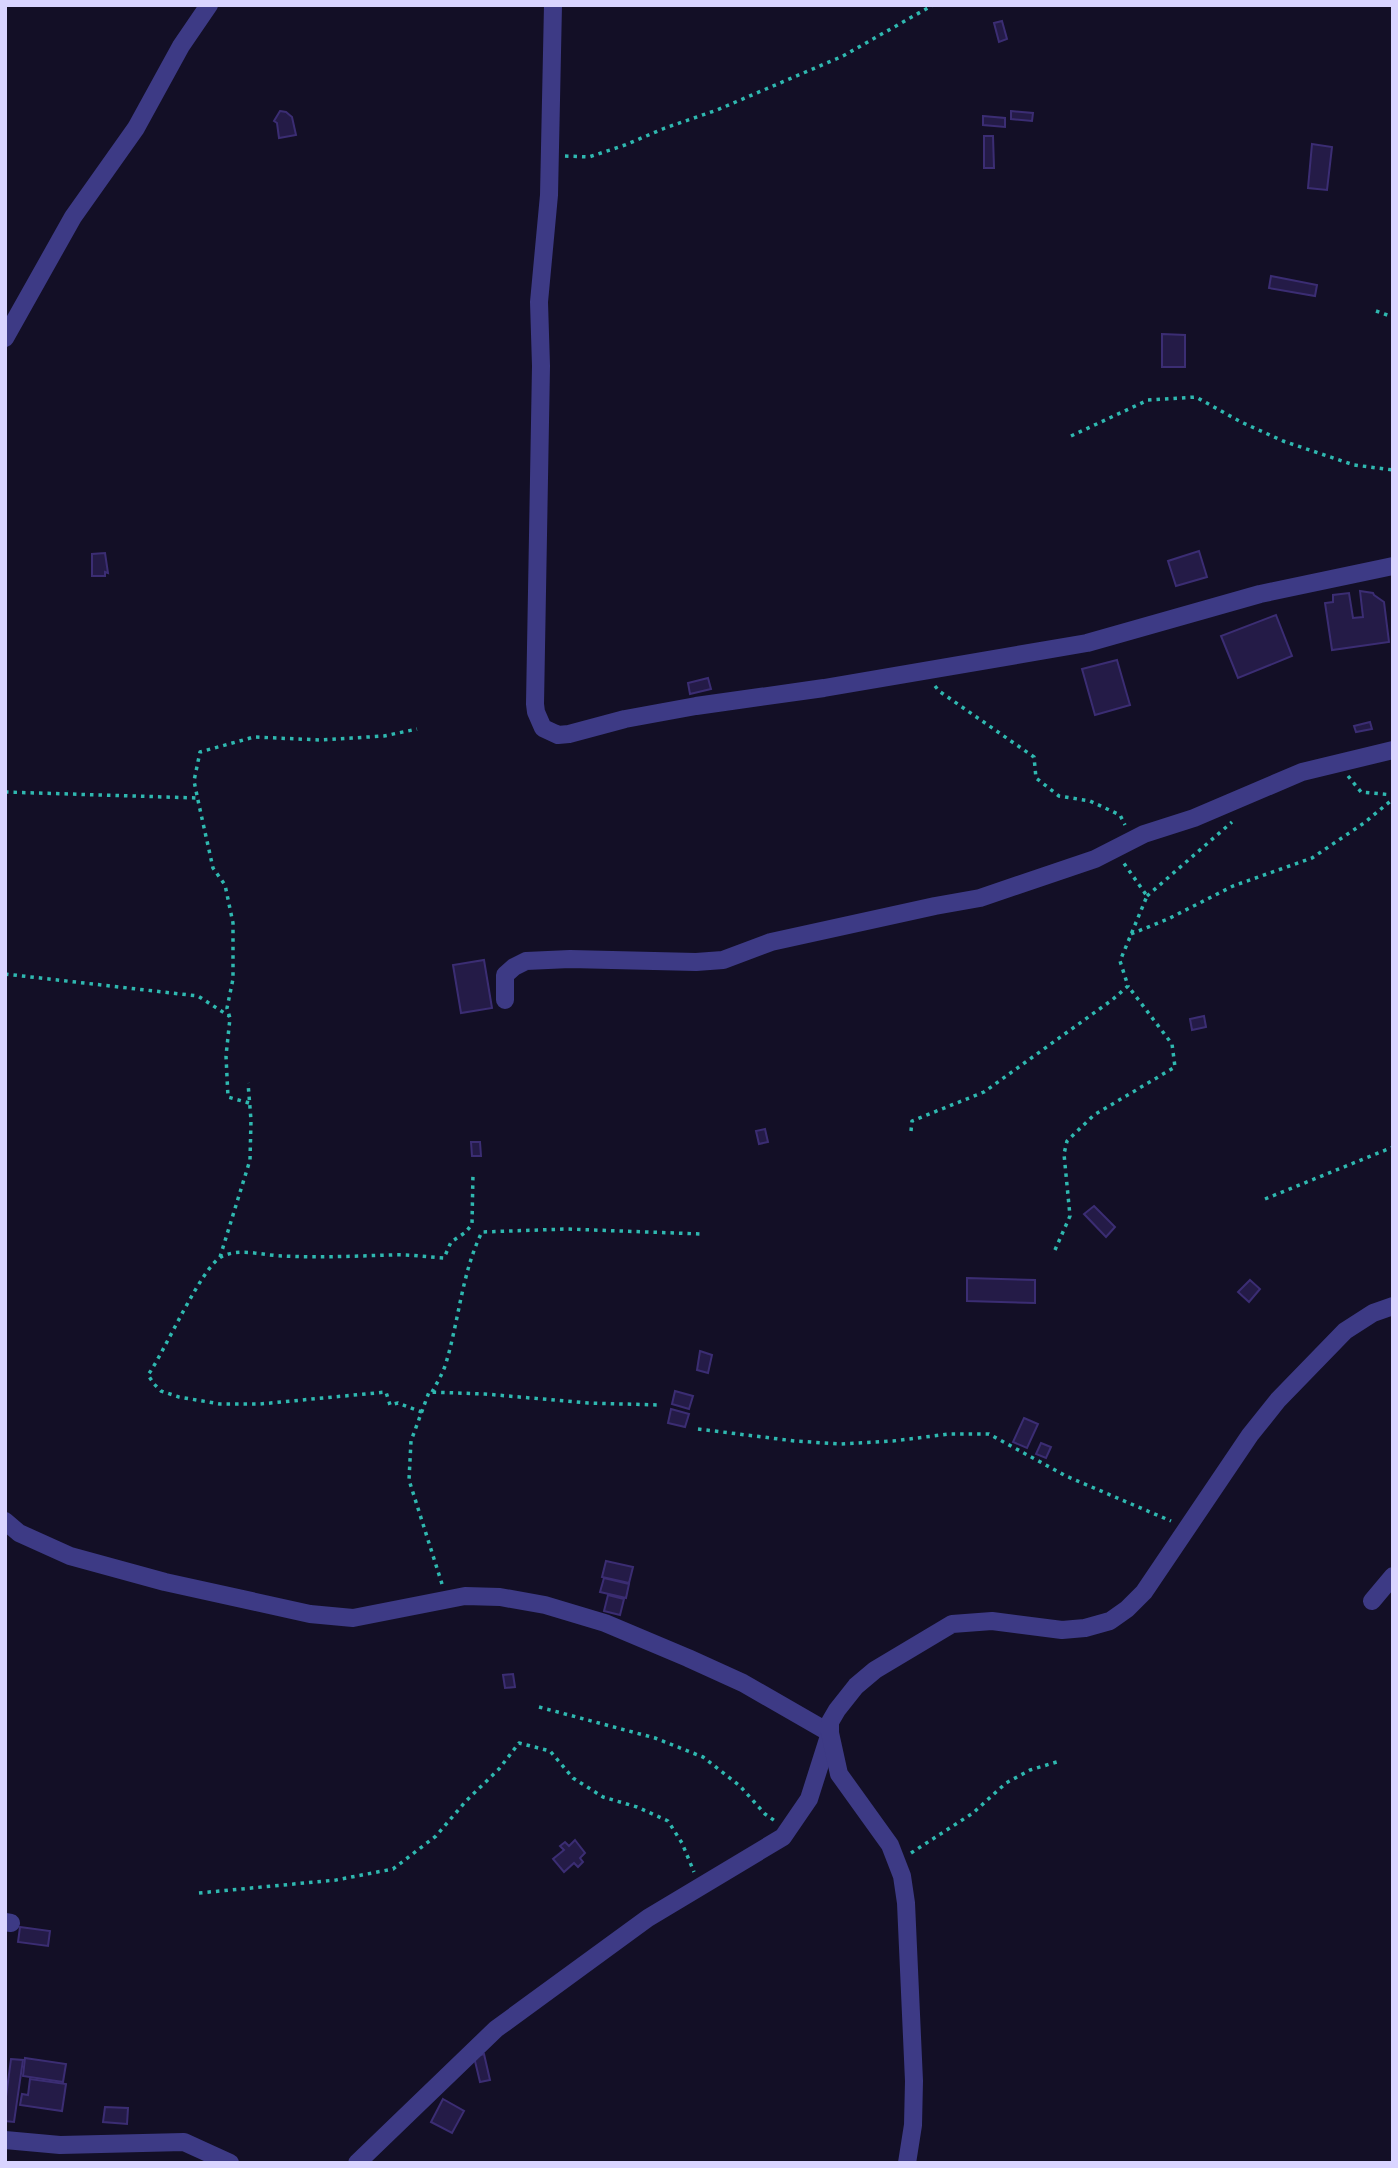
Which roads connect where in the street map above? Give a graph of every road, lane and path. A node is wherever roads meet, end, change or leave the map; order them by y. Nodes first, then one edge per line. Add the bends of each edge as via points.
1 (209, 5) edge
2 (553, 5) edge
3 (933, 5) edge
4 (550, 150) junction
5 (1376, 311) dead end
6 (1393, 317) edge
7 (5, 338) edge
8 (1071, 436) dead end
9 (1393, 470) edge
10 (1393, 566) edge
11 (922, 671) junction
12 (417, 729) dead end
13 (1393, 750) edge
14 (1338, 764) junction
15 (5, 792) edge
16 (197, 797) junction
17 (1393, 797) edge
18 (1238, 817) dead end
19 (1121, 846) junction
20 (1147, 896) junction
21 (1131, 934) junction
22 (5, 974) edge
23 (1128, 986) junction
24 (505, 1000) dead end
25 (230, 1018) junction
26 (248, 1083) dead end
27 (249, 1102) junction
28 (911, 1131) dead end
29 (1393, 1147) edge
30 (473, 1173) dead end
31 (1265, 1199) dead end
32 (701, 1234) dead end
33 (1055, 1250) dead end
34 (220, 1257) junction
35 (1393, 1306) edge
36 (432, 1392) junction
37 (659, 1405) dead end
38 (422, 1412) junction
39 (698, 1429) dead end
40 (5, 1521) edge
41 (1185, 1529) junction
42 (1393, 1576) edge
43 (447, 1599) junction
44 (1372, 1601) dead end
45 (539, 1707) dead end
46 (830, 1733) junction
47 (1060, 1761) dead end
48 (788, 1831) junction
49 (897, 1860) junction
50 (700, 1887) junction
51 (199, 1893) dead end
52 (5, 2140) edge
53 (230, 2163) edge
54 (357, 2163) edge
55 (907, 2163) edge

1 - 7 street via 136,128 73,217
2 - 4 street
3 - 4 path via 843,57 625,145 589,157
4 - 11 street via 539,302 535,704 543,728 569,734 696,706
5 - 6 path
8 - 9 path via 1148,400 1196,397 1283,441 1354,465
10 - 11 street via 1260,594 1087,643
11 - 19 path via 939,691 1034,757 1036,778 1059,796 1090,801 1120,815 1127,830
12 - 16 path via 321,740 254,737 200,752 194,780
13 - 14 street
14 - 17 path via 1361,792
14 - 19 street via 1302,772
15 - 16 path
16 - 25 path via 213,868 225,885 233,923
17 - 21 path via 1312,858 1233,886
18 - 20 path
19 - 20 path via 1121,857
19 - 24 street via 980,898 771,942 723,960 526,961 505,975
20 - 21 path
21 - 23 path via 1120,961
22 - 25 path via 198,996
23 - 28 path via 984,1093 912,1121
23 - 33 path via 1172,1044 1175,1067 1094,1115 1068,1141 1064,1154 1070,1216
25 - 27 path via 228,1097
26 - 27 path
27 - 34 path via 250,1160
29 - 31 path
30 - 34 path via 472,1224 451,1242 444,1258 241,1252
32 - 36 path via 567,1229 482,1232 465,1280 445,1366
34 - 38 path via 206,1272 148,1375 161,1391 219,1404 386,1392 390,1405 398,1403
35 - 41 street via 1345,1331 1278,1400
36 - 37 path
36 - 38 path
38 - 43 path via 411,1441 409,1480
39 - 41 path via 840,1444 989,1434 1066,1476
40 - 43 street via 19,1533 70,1556 281,1609 353,1618
41 - 46 street via 1144,1591 1110,1621 1062,1630 992,1621 952,1624 856,1686 830,1722
42 - 44 street
43 - 46 street via 480,1596 526,1601 605,1623 743,1684
45 - 48 path via 655,1738 703,1757
46 - 48 street via 810,1799
46 - 49 street via 839,1774
47 - 49 path via 1006,1783 973,1813
48 - 50 street
49 - 55 street via 906,1903 914,2081
50 - 51 path via 682,1843 667,1821 603,1797 573,1778 550,1751 519,1743 436,1836 393,1869 336,1880
50 - 54 street via 648,1918 496,2029
52 - 53 street via 60,2145 184,2142

